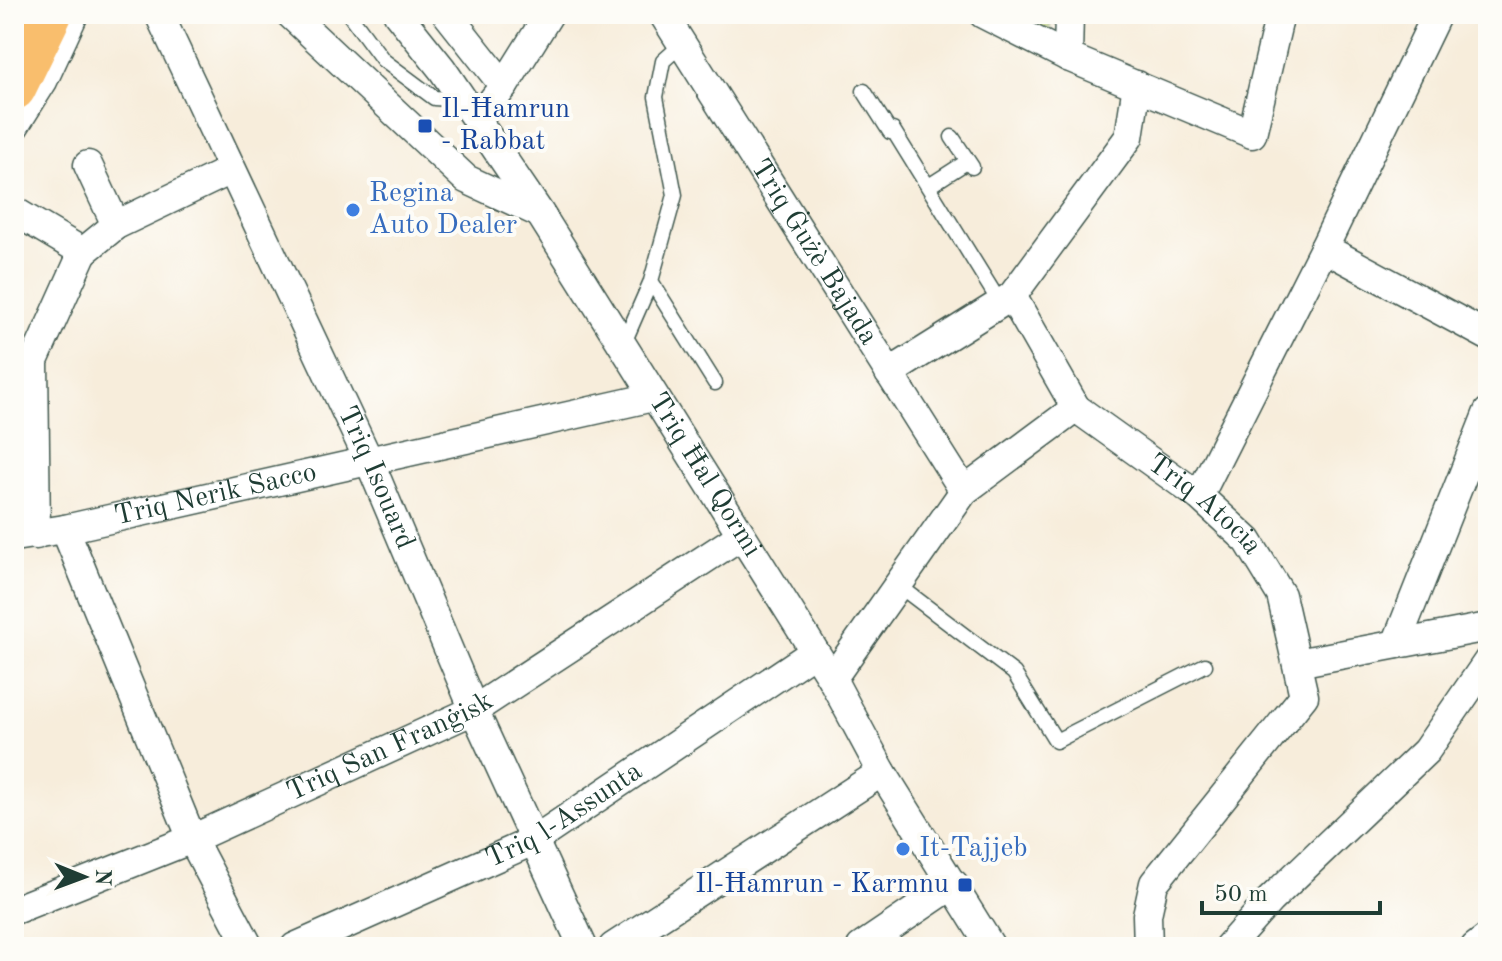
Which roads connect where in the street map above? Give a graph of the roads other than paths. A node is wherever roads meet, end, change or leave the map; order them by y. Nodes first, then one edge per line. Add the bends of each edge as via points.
1 (50, 14) edge
2 (74, 14) edge
3 (159, 14) edge
4 (291, 14) edge
5 (349, 14) edge
6 (398, 14) edge
7 (447, 14) edge
8 (549, 14) edge
9 (663, 14) edge
10 (983, 14) edge
11 (1069, 14) edge
12 (1280, 14) edge
13 (1437, 14) edge
14 (681, 45) junction
15 (1068, 57) junction
16 (1137, 85) junction
17 (504, 86) junction
18 (14, 88) edge
19 (864, 91) dead end
20 (471, 110) junction
21 (14, 127) edge
22 (952, 137) dead end
23 (88, 165) dead end
24 (231, 170) junction
25 (929, 186) junction
26 (14, 211) edge
27 (539, 212) junction
28 (116, 225) junction
29 (1324, 248) junction
30 (83, 252) junction
31 (651, 281) junction
32 (1006, 299) junction
33 (1488, 336) edge
34 (623, 345) junction
35 (889, 373) junction
36 (715, 383) dead end
37 (653, 397) junction
38 (1076, 408) junction
39 (1488, 412) edge
40 (370, 463) junction
41 (964, 491) junction
42 (1199, 496) junction
43 (65, 529) junction
44 (25, 536) edge
45 (740, 536) junction
46 (898, 585) junction
47 (1488, 627) edge
48 (1396, 644) junction
49 (814, 652) junction
50 (1488, 661) edge
51 (1297, 663) junction
52 (1205, 665) dead end
53 (832, 679) junction
54 (474, 710) junction
55 (882, 772) junction
56 (192, 839) junction
57 (533, 841) junction
58 (954, 884) junction
59 (14, 910) edge
60 (1488, 937) edge
61 (1151, 944) edge
62 (249, 947) edge
63 (295, 947) edge
64 (583, 947) edge
65 (613, 947) edge
66 (861, 947) edge
67 (991, 947) edge
68 (1228, 947) edge
69 (1475, 947) edge

1 - 18 highway
2 - 21 street via 43,81
3 - 24 street, Triq Isouard
4 - 27 street via 466,179
5 - 20 lane via 383,60 434,98
6 - 20 street, Triq Ħal Qormi
7 - 17 street
8 - 17 street
9 - 14 street, Triq Ġużè Bajada
10 - 15 street
11 - 15 street
12 - 16 street via 1252,134
13 - 29 street
14 - 31 lane via 663,61 656,97 675,195
14 - 35 street, Triq Ġużè Bajada
15 - 16 street
16 - 32 street via 1129,137
17 - 20 street
19 - 25 lane
20 - 27 street, Triq Ħal Qormi
22 - 25 lane via 970,164
23 - 28 street
24 - 28 street
24 - 40 street, Triq Isouard
25 - 32 lane
26 - 30 street
27 - 34 street, Triq Ħal Qormi
28 - 30 street
29 - 33 street
29 - 42 street
30 - 44 street via 34,361
31 - 34 lane
31 - 36 lane
32 - 35 street
32 - 38 street
34 - 37 street, Triq Ħal Qormi
35 - 41 street, Triq Ġużè Bajada
37 - 40 street, Triq Nerik Sacco
37 - 45 street, Triq Ħal Qormi
38 - 41 street
38 - 42 street, Triq Atocia
39 - 48 street
40 - 43 street, Triq Nerik Sacco
40 - 54 street, Triq Isouard
41 - 46 street
42 - 51 street, Triq Atocia via 1248,541 1281,595
43 - 44 street, Triq Nerik Sacco
43 - 56 street
45 - 49 street, Triq Ħal Qormi
45 - 54 street, Triq San Franġisk
46 - 52 lane via 1014,673 1056,741
46 - 53 street
47 - 48 street
48 - 51 street
49 - 53 street, Triq Ħal Qormi
49 - 57 street, Triq l-Assunta
50 - 68 street via 1426,751
51 - 61 street, Triq Atocia via 1304,696 1154,883 1147,915
53 - 55 street, Triq Ħal Qormi
54 - 56 street, Triq San Franġisk
54 - 57 street, Triq Isouard
55 - 58 street, Triq Ħal Qormi
55 - 65 street
56 - 59 street, Triq San Franġisk
56 - 62 street
57 - 63 street, Triq l-Assunta
57 - 64 street, Triq Isouard
58 - 66 street
58 - 67 street, Triq Ħal Qormi
60 - 69 street

